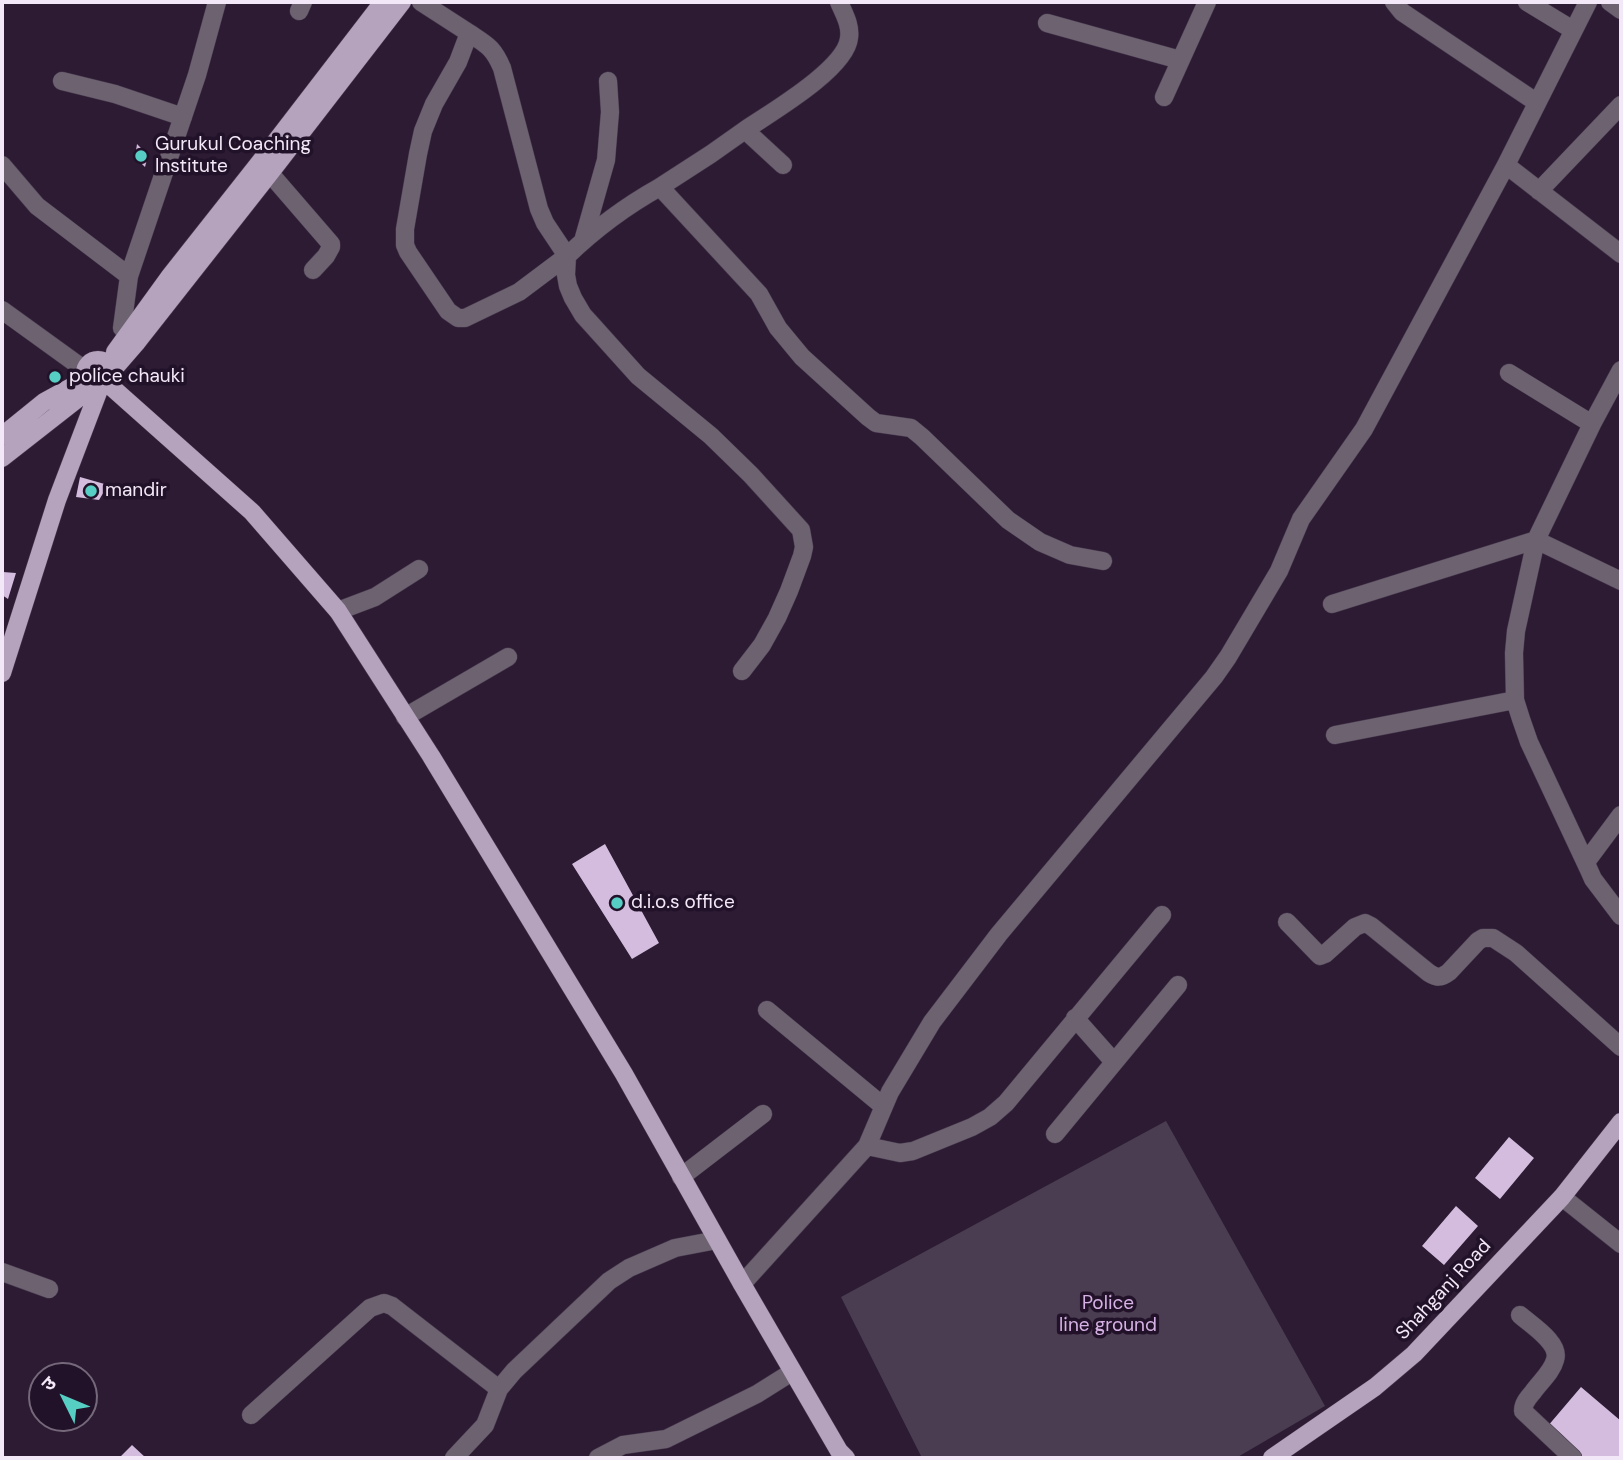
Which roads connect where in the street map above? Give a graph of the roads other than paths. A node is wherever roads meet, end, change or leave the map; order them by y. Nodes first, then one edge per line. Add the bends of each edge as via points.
1 (217, 2) edge
2 (383, 2) edge
3 (402, 2) edge
4 (421, 2) edge
5 (839, 2) edge
6 (1206, 2) edge
7 (1394, 2) edge
8 (1527, 2) edge
9 (1588, 2) edge
10 (1610, 2) edge
11 (1621, 10) edge
12 (1048, 23) dead end
13 (1573, 30) junction
14 (469, 33) junction
15 (1180, 60) junction
16 (62, 81) dead end
17 (608, 81) dead end
18 (1164, 97) dead end
19 (1536, 102) junction
20 (1621, 104) edge
21 (183, 117) junction
22 (745, 130) junction
23 (2, 165) edge
24 (783, 165) dead end
25 (1506, 165) junction
26 (265, 168) junction
27 (660, 187) junction
28 (1539, 191) junction
29 (583, 241) junction
30 (1621, 254) edge
31 (567, 256) junction
32 (313, 270) dead end
33 (129, 276) junction
34 (2, 310) edge
35 (132, 338) junction
36 (1621, 370) edge
37 (1509, 373) dead end
38 (99, 377) junction
39 (1592, 424) junction
40 (2, 436) edge
41 (2, 458) edge
42 (1536, 540) junction
43 (1103, 561) dead end
44 (419, 569) dead end
45 (1621, 580) edge
46 (1332, 604) dead end
47 (338, 611) junction
48 (508, 657) dead end
49 (742, 671) dead end
50 (2, 673) edge
51 (1515, 700) junction
52 (405, 717) junction
53 (1335, 735) dead end
54 (1621, 815) edge
55 (1586, 862) junction
56 (1161, 915) dead end
57 (1621, 916) edge
58 (1287, 922) dead end
59 (1178, 985) dead end
60 (767, 1010) dead end
61 (1075, 1018) junction
62 (1621, 1047) edge
63 (1114, 1062) junction
64 (883, 1106) junction
65 (763, 1114) dead end
66 (1621, 1122) edge
67 (1055, 1134) dead end
68 (867, 1146) junction
69 (681, 1177) junction
70 (1562, 1197) junction
71 (716, 1240) junction
72 (1621, 1244) edge
73 (2, 1272) edge
74 (741, 1284) junction
75 (49, 1289) dead end
76 (1520, 1315) dead end
77 (792, 1372) junction
78 (499, 1389) junction
79 (251, 1415) dead end
80 (842, 1456) edge
81 (454, 1458) edge
82 (598, 1458) edge
83 (1272, 1458) edge
84 (1573, 1458) edge

1 - 21 street
2 - 26 main road
3 - 26 main road
4 - 14 street
5 - 22 street via 850,27 845,51 824,75
6 - 15 street
7 - 19 street via 1402,12
8 - 13 street
9 - 13 street
10 - 11 street
12 - 15 street
13 - 19 street
14 - 31 street via 488,46 502,68 539,209
14 - 31 street via 424,131 405,229 408,252 447,311 458,318 519,292
15 - 18 street
16 - 21 street
17 - 29 street via 606,160
19 - 25 street
20 - 28 street
21 - 33 street
22 - 24 street
22 - 27 street
23 - 33 street via 37,206
25 - 28 street
25 - 64 street via 1364,429 1301,519 1279,571 1228,657 999,934 927,1030
26 - 32 street via 331,244
26 - 35 main road via 170,276
27 - 29 street
27 - 43 street via 758,294 802,356 868,417 876,423 911,428 1008,520 1040,542 1070,555
28 - 30 street
29 - 31 street
31 - 49 street via 568,286 583,315 645,383 711,436 801,530 804,547 789,591 762,645
33 - 35 street via 122,328
34 - 38 street
35 - 38 main road
36 - 39 street
37 - 39 street
38 - 40 main road via 44,402
38 - 41 main road
38 - 47 main road via 252,512
38 - 50 main road
39 - 42 street
42 - 45 street
42 - 46 street
42 - 51 street via 1516,631
44 - 47 street via 375,597
47 - 52 main road
48 - 52 street
51 - 53 street
51 - 55 street via 1529,742
52 - 69 main road via 624,1074
54 - 55 street
55 - 57 street
56 - 61 street
58 - 62 street via 1320,956 1365,923 1439,977 1478,941 1493,937
59 - 63 street
60 - 64 street
61 - 63 street
61 - 68 street via 990,1117 913,1151
63 - 67 street
64 - 68 street
65 - 69 street
66 - 70 main road, Shahganj Road
68 - 74 street
69 - 71 main road
70 - 72 street
70 - 83 main road, Shahganj Road via 1414,1353 1376,1387
71 - 74 main road
71 - 78 street via 675,1248 619,1274
73 - 75 street
74 - 77 main road
76 - 84 street via 1551,1341 1556,1352 1551,1369 1526,1400 1523,1411
77 - 80 main road
77 - 82 street via 666,1439 622,1445
78 - 79 street via 384,1303 370,1308
78 - 81 street via 485,1425

